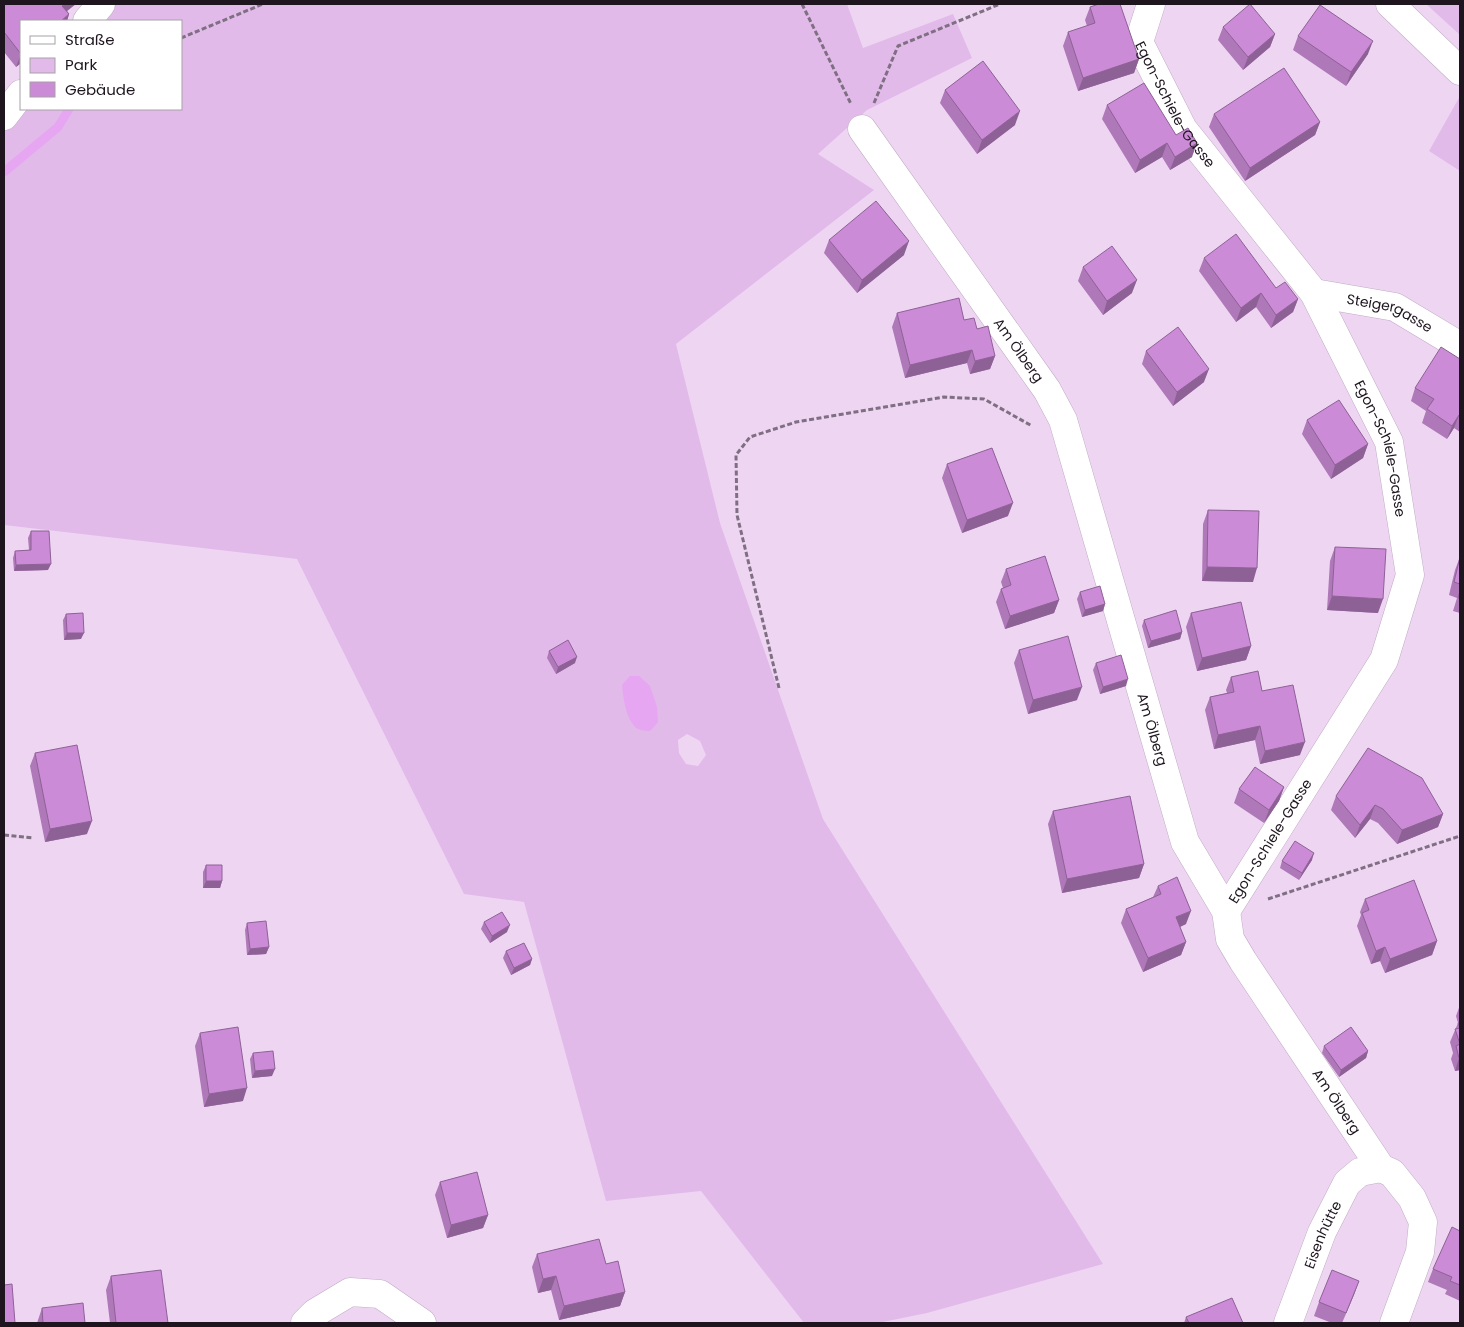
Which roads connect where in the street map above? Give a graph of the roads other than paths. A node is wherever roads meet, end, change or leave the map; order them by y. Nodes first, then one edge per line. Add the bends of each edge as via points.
1 (100, 4) edge
2 (1151, 4) edge
3 (1390, 4) edge
4 (88, 20) edge
5 (1460, 71) edge
6 (20, 95) edge
7 (4, 116) edge
8 (862, 129) road end
9 (1314, 293) junction
10 (1460, 346) edge
11 (1226, 911) junction
12 (1381, 1168) junction
13 (305, 1323) edge
14 (422, 1323) edge
15 (1288, 1323) edge
16 (1394, 1323) edge

1 - 4 street
2 - 9 street, Egon-Schiele-Gasse via 1139,42 1183,129
3 - 5 street
6 - 7 street
8 - 11 street, Am Ölberg via 1047,390 1063,420 1185,842
9 - 10 street, Steigergasse via 1395,307
9 - 11 street, Egon-Schiele-Gasse via 1389,442 1410,575 1384,660
11 - 12 street, Am Ölberg via 1230,939 1243,961
12 - 15 street, Eisenhütte via 1360,1172 1347,1183 1322,1232
12 - 16 street, Am Ölberg via 1392,1173 1412,1198 1423,1222 1420,1252
13 - 14 street via 315,1313 350,1292 380,1294

